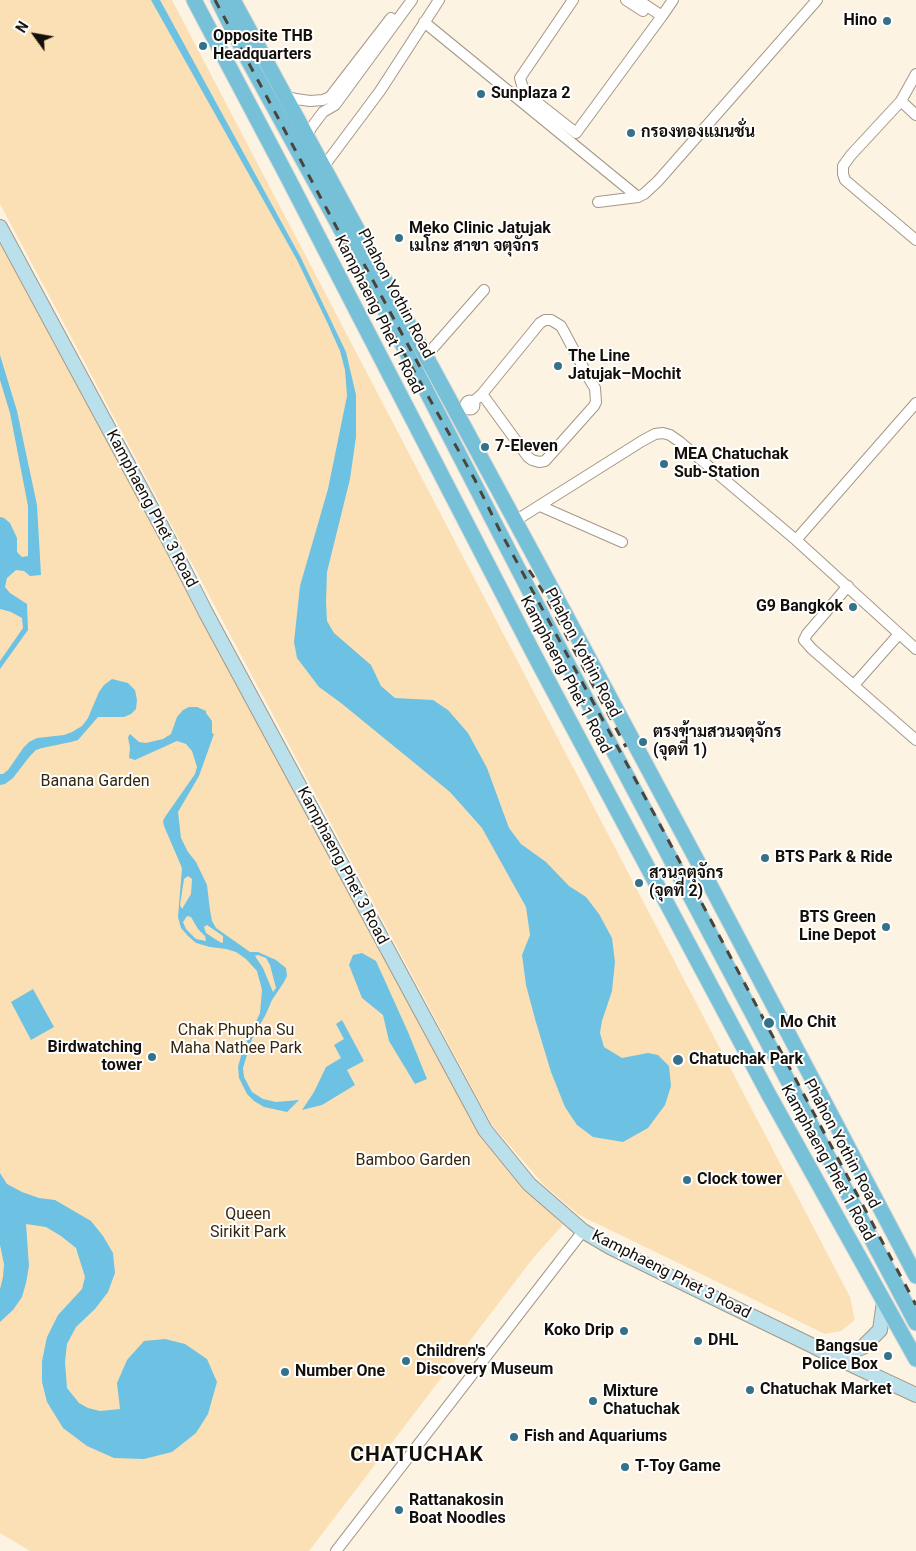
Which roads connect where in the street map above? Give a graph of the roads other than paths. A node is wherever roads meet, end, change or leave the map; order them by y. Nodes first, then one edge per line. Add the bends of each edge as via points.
1 (194, 0) edge
2 (218, 0) edge
3 (233, 0) edge
4 (404, 0) edge
5 (412, 0) edge
6 (439, 0) edge
7 (574, 0) edge
8 (626, 0) edge
9 (638, 0) edge
10 (673, 0) edge
11 (817, 0) edge
12 (660, 19) junction
13 (424, 22) junction
14 (916, 74) edge
15 (285, 96) junction
16 (318, 100) junction
17 (901, 101) junction
18 (323, 112) junction
19 (916, 114) edge
20 (307, 136) junction
21 (324, 166) junction
22 (638, 197) junction
23 (598, 202) dead end
24 (0, 227) edge
25 (916, 240) edge
26 (355, 255) junction
27 (387, 283) junction
28 (484, 290) dead end
29 (426, 356) junction
30 (482, 394) junction
31 (916, 403) edge
32 (465, 408) junction
33 (540, 506) junction
34 (515, 521) junction
35 (796, 540) junction
36 (622, 542) dead end
37 (848, 586) junction
38 (900, 634) junction
39 (916, 649) edge
40 (854, 684) junction
41 (916, 724) edge
42 (912, 737) edge
43 (708, 882) junction
44 (709, 931) junction
45 (584, 1231) junction
46 (916, 1276) edge
47 (884, 1302) junction
48 (916, 1323) edge
49 (837, 1358) junction
50 (916, 1359) edge
51 (916, 1395) edge
52 (336, 1551) edge

1 - 47 main road, Kamphaeng Phet 1 Road via 540,666 769,1095
2 - 26 main road, Phahon Yothin Road
3 - 15 main road, Phahon Yothin Road
4 - 16 street via 330,97
5 - 18 street via 335,105
6 - 13 street
7 - 12 street via 520,78 524,92 576,133
8 - 12 street
9 - 12 street
10 - 12 street
11 - 22 street via 658,181
13 - 21 street via 380,90
13 - 22 street
14 - 17 street
15 - 16 street via 296,100
15 - 20 main road, Phahon Yothin Road
16 - 18 street via 325,105
17 - 19 street
17 - 25 street via 851,155 843,166 843,174 845,180
18 - 20 street
20 - 21 main road, Phahon Yothin Road
21 - 27 main road, Phahon Yothin Road
22 - 23 street
24 - 45 street, Kamphaeng Phet 3 Road via 485,1130 529,1184
26 - 27 main road
26 - 44 main road, Phahon Yothin Road
27 - 29 main road, Phahon Yothin Road
28 - 29 street
29 - 32 main road, Phahon Yothin Road
30 - 30 street via 528,457 539,462 545,461 596,402 592,382 561,326 552,320 540,323
30 - 32 street
31 - 35 street
32 - 34 main road, Phahon Yothin Road
33 - 34 street
33 - 35 street via 642,441 663,432 680,442
33 - 36 street
34 - 43 main road, Phahon Yothin Road
35 - 37 street
37 - 38 street
37 - 40 street via 804,640
38 - 39 street
38 - 40 street
40 - 42 street
41 - 42 street
43 - 44 main road
43 - 46 main road, Phahon Yothin Road
44 - 48 main road, Phahon Yothin Road
45 - 49 street, Kamphaeng Phet 3 Road via 610,1247
45 - 52 street
47 - 49 street via 880,1330 863,1347
47 - 50 main road, Kamphaeng Phet 1 Road
49 - 51 street, Kamphaeng Phet 3 Road

